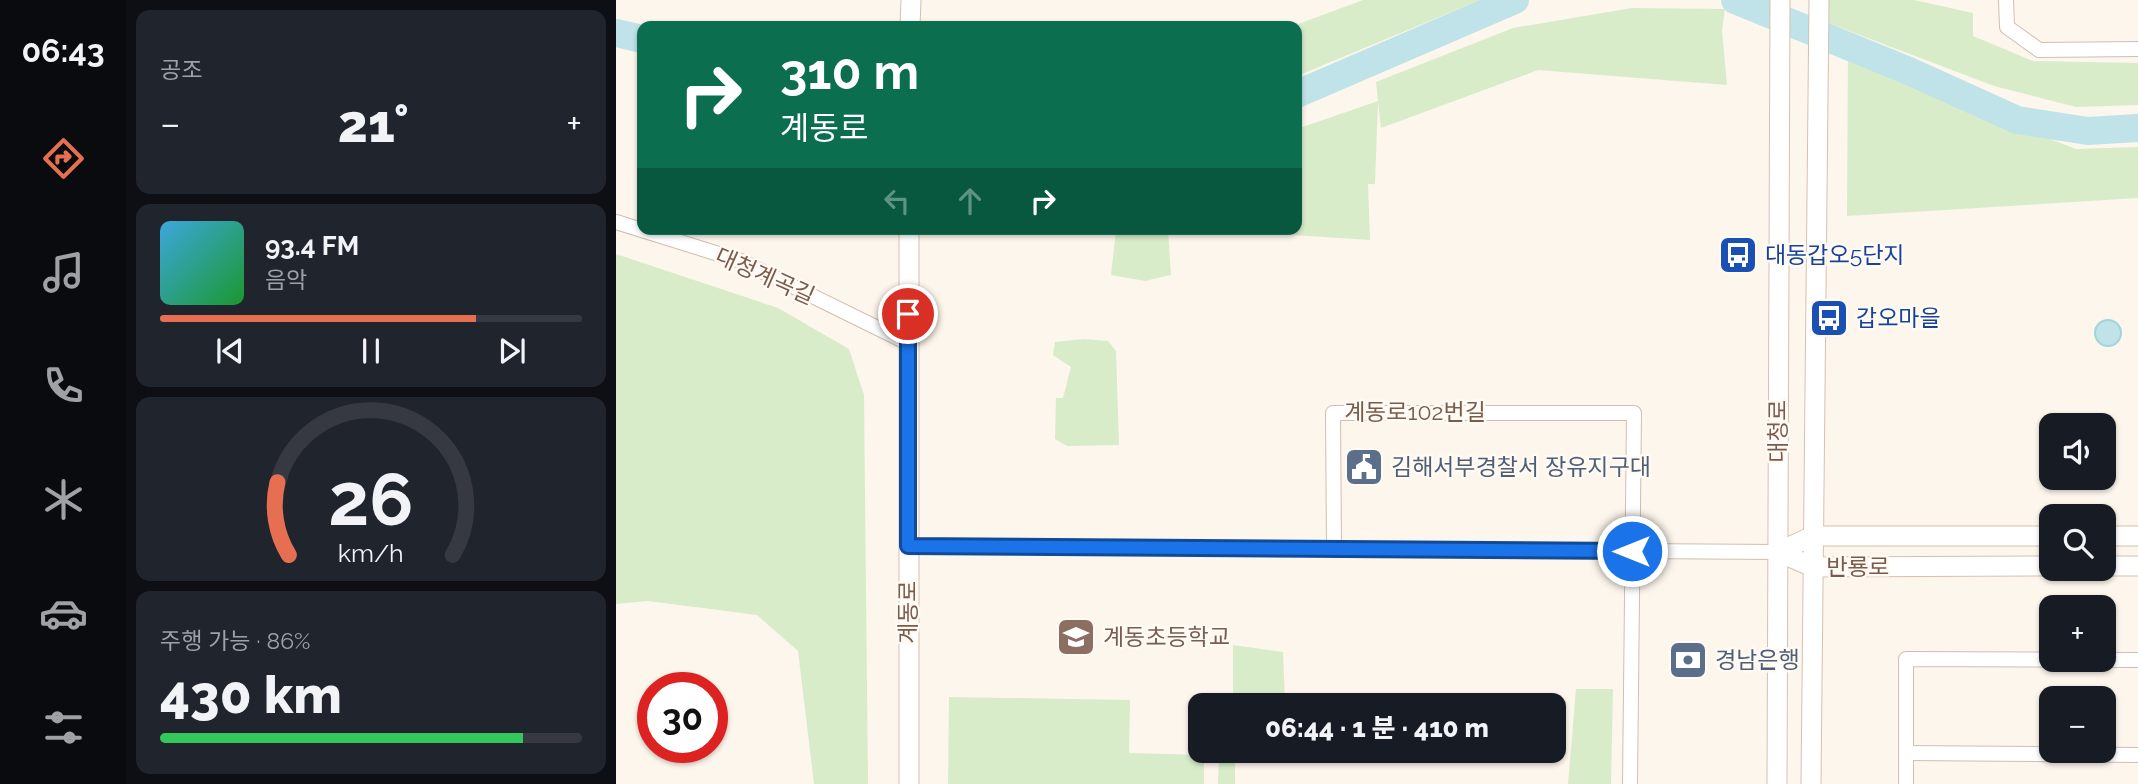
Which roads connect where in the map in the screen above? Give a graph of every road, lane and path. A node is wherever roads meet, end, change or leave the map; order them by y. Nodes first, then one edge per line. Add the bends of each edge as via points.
1 (911, 0) edge
2 (1780, 0) edge
3 (1819, 0) edge
4 (2006, 0) edge
5 (911, 21) edge
6 (2138, 49) edge
7 (616, 222) edge
8 (637, 229) edge
9 (658, 235) edge
10 (909, 235) edge
11 (908, 343) junction
12 (1813, 536) junction
13 (2039, 536) edge
14 (2116, 536) edge
15 (2138, 536) edge
16 (908, 546) junction
17 (1334, 549) junction
18 (1632, 551) junction
19 (1778, 552) junction
20 (2039, 566) edge
21 (2116, 566) edge
22 (2138, 566) edge
23 (1813, 567) junction
24 (2138, 660) edge
25 (1906, 753) junction
26 (2138, 755) edge
27 (909, 784) edge
28 (1630, 784) edge
29 (1777, 784) edge
30 (1811, 784) edge
31 (1906, 784) edge

1 - 5 main road
2 - 19 main road, 대청로
3 - 12 main road, 대청로
4 - 6 street via 2007,27 2039,50
7 - 8 street, 대청계곡길
9 - 11 street, 대청계곡길 via 741,261
10 - 11 main road, 계동로
11 - 16 main road, 계동로
12 - 13 main road, 반룡로
12 - 19 main road, 반룡로
12 - 23 main road, 대청로
14 - 15 main road
16 - 17 street
16 - 27 main road, 계동로
17 - 18 street
17 - 18 street, 계동로102번길 via 1333,412 1634,413
18 - 19 street
18 - 28 street
19 - 23 main road, 반룡로
19 - 29 main road, 대청로
20 - 23 main road, 반룡로
21 - 22 main road
23 - 30 main road, 대청로
24 - 25 street via 1906,659
25 - 26 street
25 - 31 street

